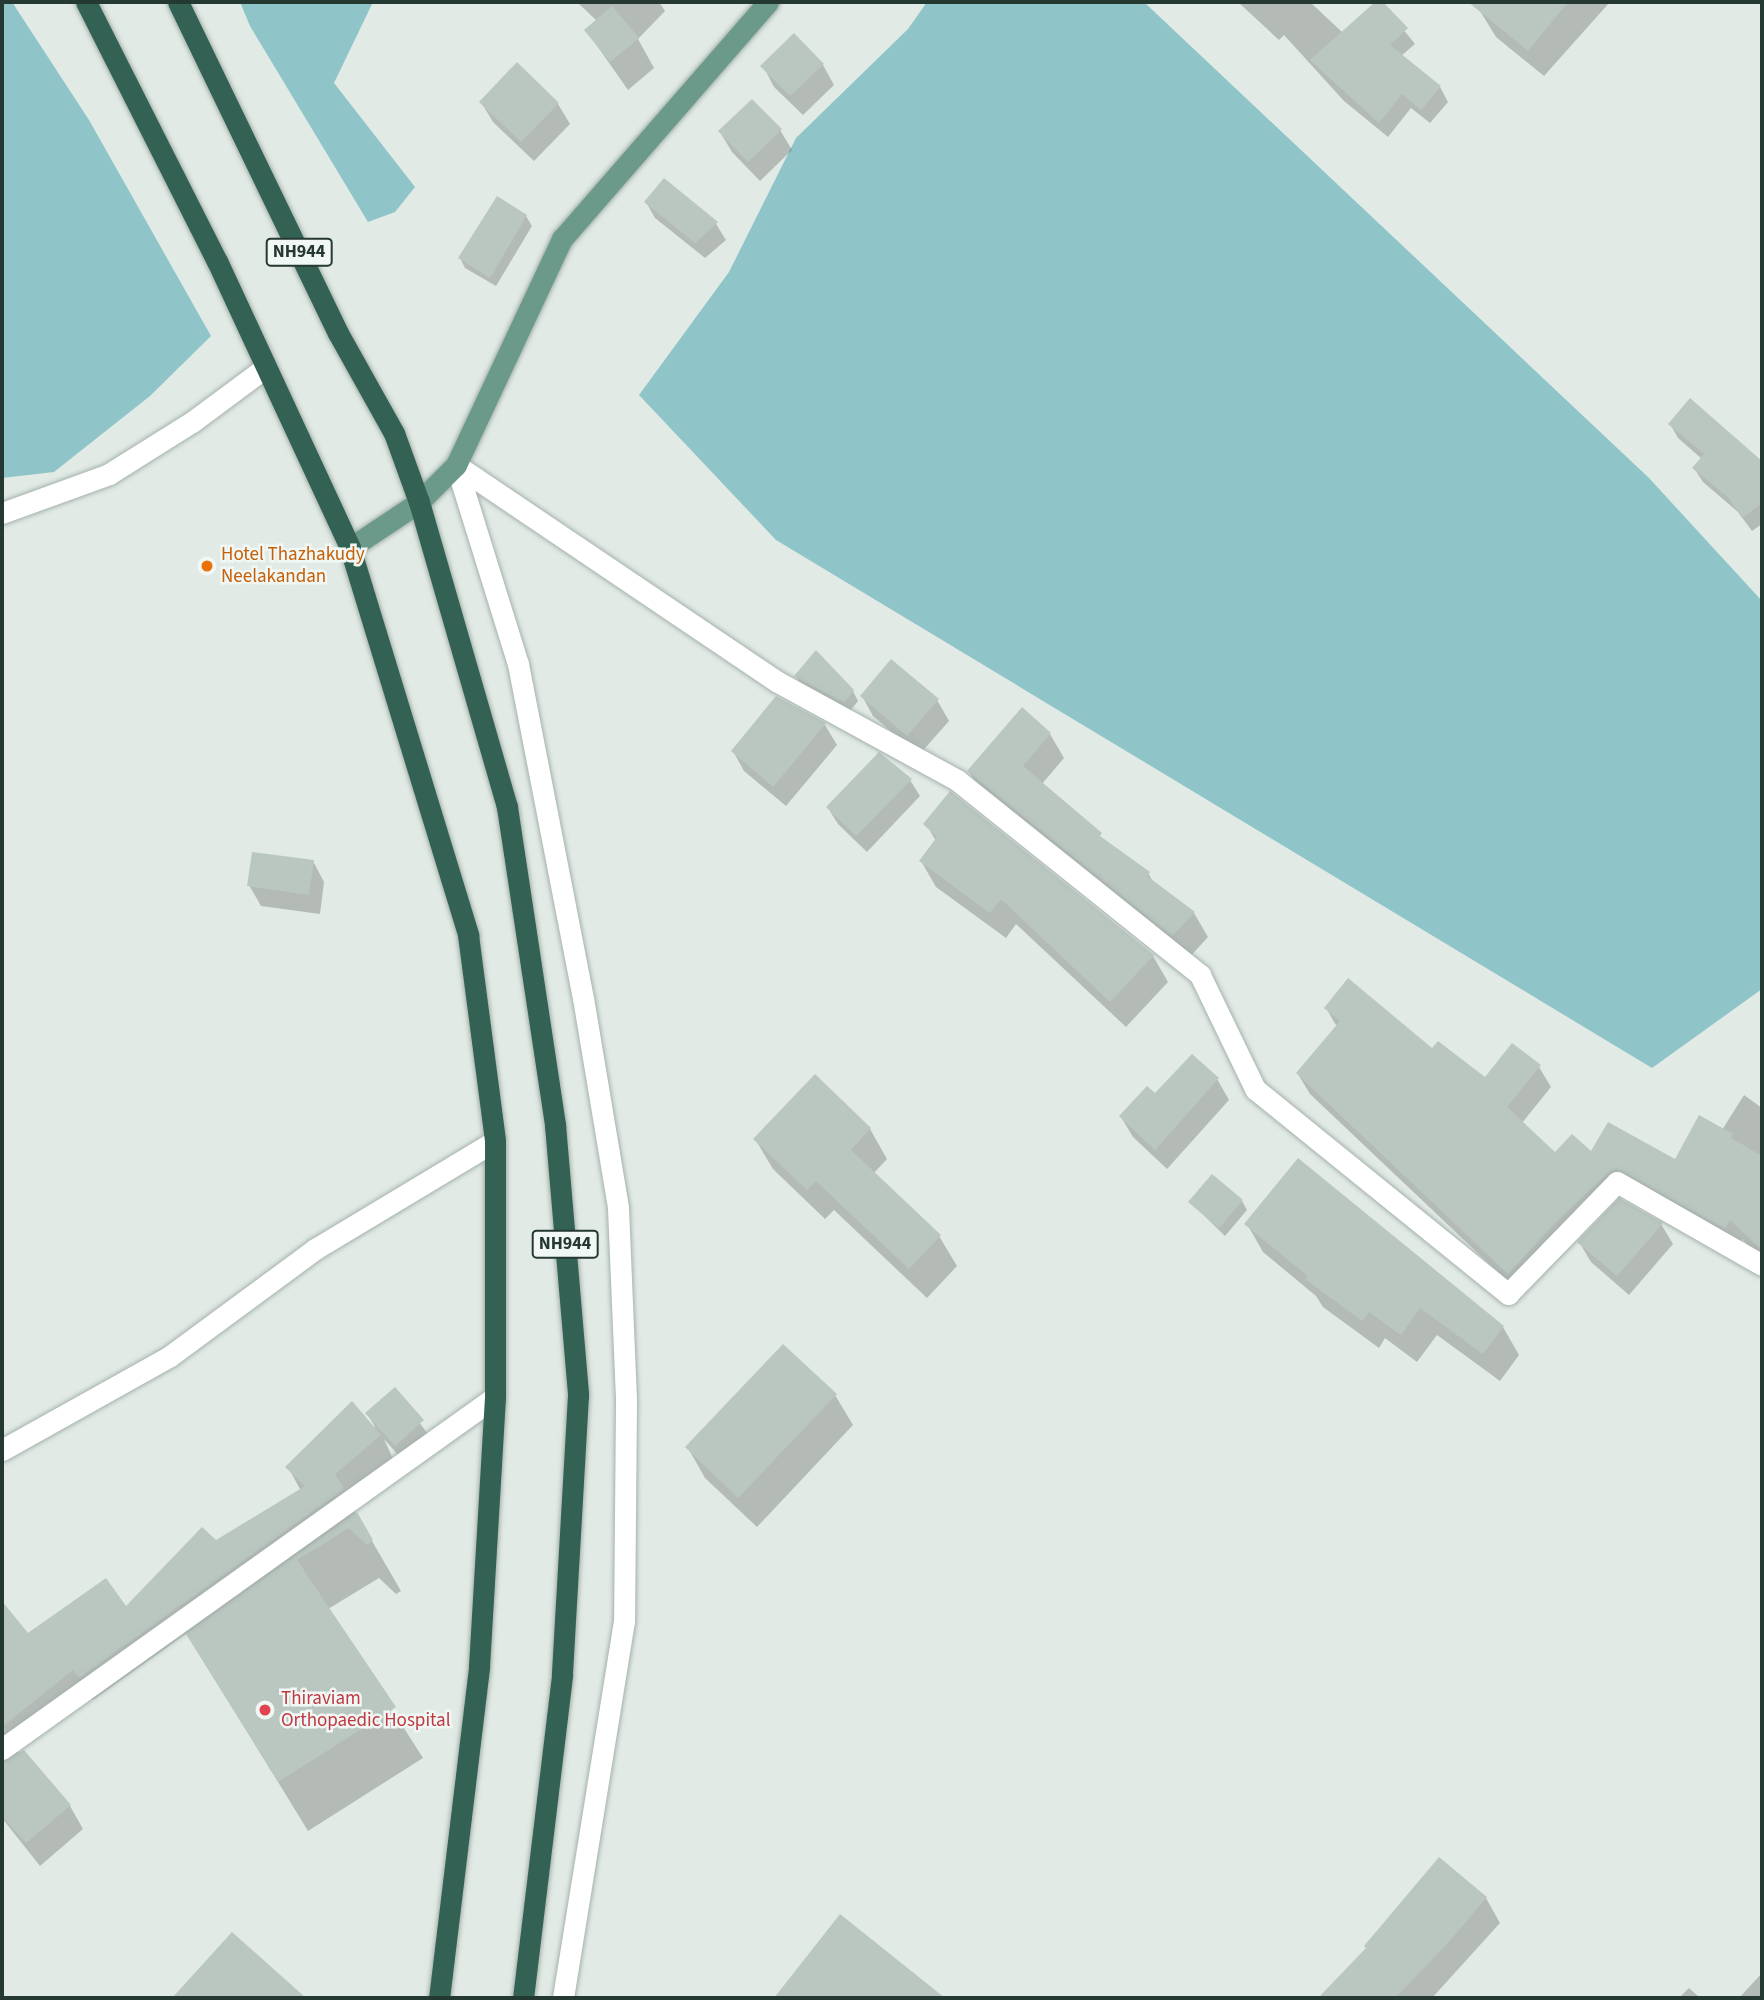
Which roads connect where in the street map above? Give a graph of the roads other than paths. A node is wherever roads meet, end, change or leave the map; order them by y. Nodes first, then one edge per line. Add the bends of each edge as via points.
1 (86, 2) edge
2 (178, 2) edge
3 (768, 2) edge
4 (266, 367) junction
5 (456, 464) junction
6 (419, 502) junction
7 (2, 513) edge
8 (350, 548) junction
9 (495, 1141) junction
10 (1762, 1265) edge
11 (495, 1397) junction
12 (2, 1450) edge
13 (2, 1749) edge
14 (439, 1998) edge
15 (523, 1998) edge
16 (563, 1998) edge

1 - 4 highway
2 - 6 highway, NH944 / NH944 via 338,332 394,433
3 - 5 main road via 562,239
4 - 7 street via 192,422 109,474
4 - 8 highway
5 - 6 main road
5 - 10 street via 778,682 957,780 1200,975 1255,1089 1508,1294 1617,1182
5 - 16 street via 518,664 583,998 618,1208 626,1401 624,1621
6 - 8 main road
6 - 15 highway, NH944 via 507,807 555,1125 578,1395 562,1676
8 - 9 highway via 468,935
9 - 11 highway
9 - 12 street via 315,1249 170,1356
11 - 13 street
11 - 14 highway via 480,1668

